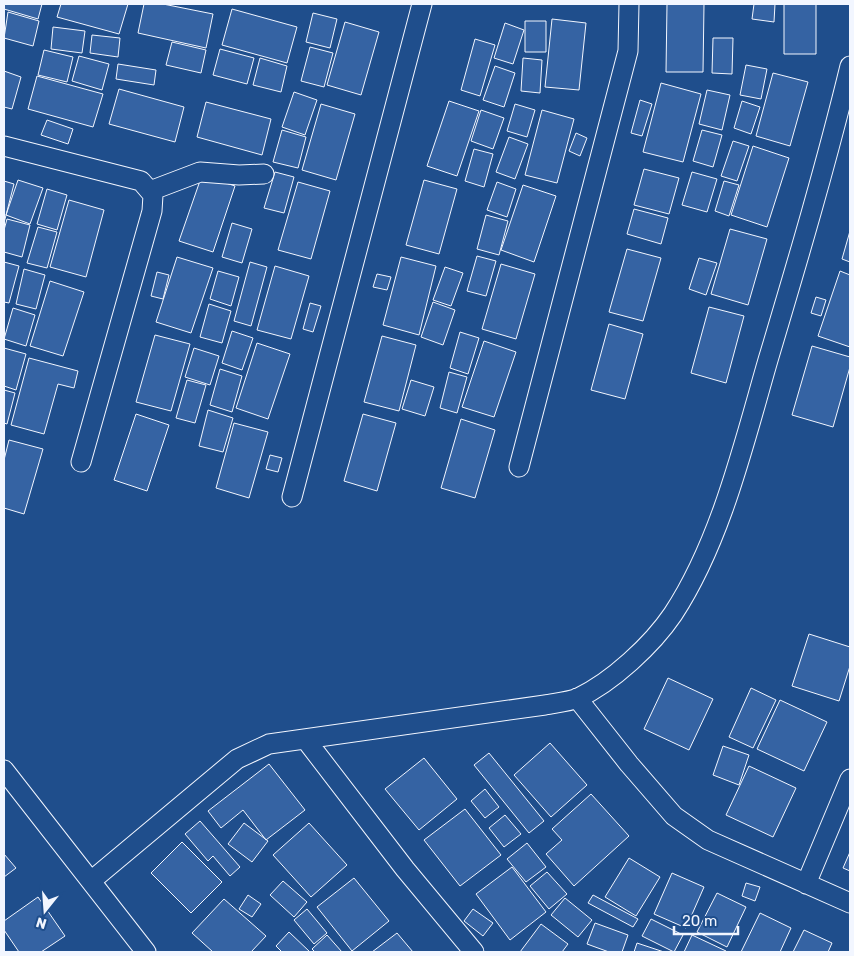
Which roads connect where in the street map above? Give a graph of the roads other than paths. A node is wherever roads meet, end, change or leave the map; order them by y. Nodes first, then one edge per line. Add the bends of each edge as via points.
1 (422, 4) edge
2 (629, 4) edge
3 (850, 66) edge
4 (4, 146) edge
5 (264, 174) dead end
6 (150, 191) junction
7 (81, 462) dead end
8 (519, 467) dead end
9 (292, 496) dead end
10 (577, 698) junction
11 (306, 740) junction
12 (4, 770) edge
13 (850, 779) edge
14 (91, 881) junction
15 (806, 884) junction
16 (850, 903) edge
17 (146, 952) edge
18 (474, 952) edge

1 - 9 street
2 - 8 street via 628,51
3 - 10 street via 733,484 705,552 672,615 640,653 628,665
4 - 6 street via 140,181
5 - 6 street via 200,172
6 - 7 street via 153,195 152,211
10 - 11 street
10 - 15 street via 674,816 708,840
11 - 14 street via 269,744 237,759
11 - 18 street via 405,870
12 - 14 street
13 - 15 street
14 - 17 street
15 - 16 street

